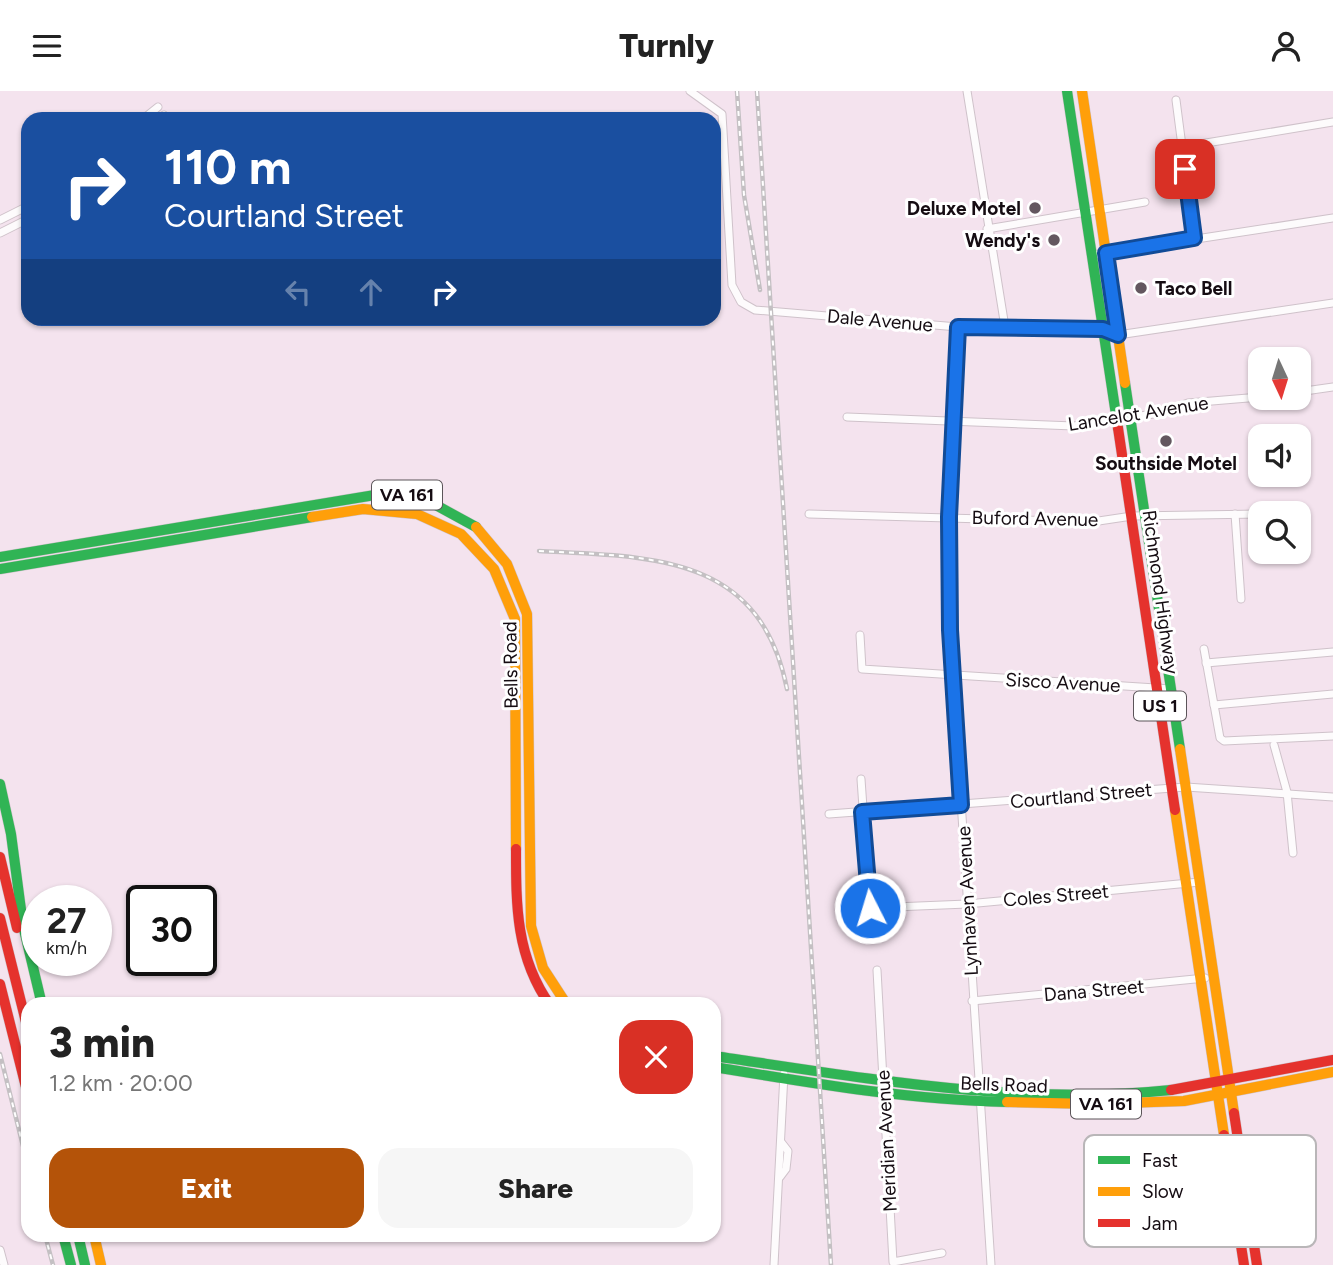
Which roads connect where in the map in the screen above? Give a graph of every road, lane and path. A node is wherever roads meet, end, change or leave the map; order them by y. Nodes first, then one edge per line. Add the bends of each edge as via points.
1 (690, 91) edge
2 (967, 91) edge
3 (1067, 91) edge
4 (1082, 91) edge
5 (1176, 100) dead end
6 (158, 107) dead end
7 (152, 112) edge
8 (719, 112) edge
9 (721, 113) edge
10 (1333, 122) edge
11 (1182, 146) junction
12 (1145, 202) dead end
13 (21, 210) edge
14 (1100, 211) junction
15 (1086, 212) junction
16 (12, 214) junction
17 (1333, 218) edge
18 (0, 220) edge
19 (21, 222) edge
20 (18, 224) junction
21 (987, 229) junction
22 (0, 233) edge
23 (1194, 238) junction
24 (1106, 253) junction
25 (1092, 255) junction
26 (1333, 303) edge
27 (958, 327) junction
28 (1005, 327) junction
29 (1103, 329) junction
30 (1118, 335) junction
31 (1333, 387) edge
32 (1311, 390) edge
33 (1248, 398) edge
34 (847, 417) dead end
35 (1130, 417) junction
36 (1116, 419) junction
37 (955, 421) junction
38 (303, 506) junction
39 (809, 514) dead end
40 (1236, 514) junction
41 (1248, 514) edge
42 (1132, 516) junction
43 (949, 517) junction
44 (306, 518) junction
45 (1146, 518) junction
46 (123, 536) junction
47 (125, 548) junction
48 (0, 557) edge
49 (0, 569) edge
50 (1241, 599) dead end
51 (860, 635) dead end
52 (1204, 649) dead end
53 (1333, 652) edge
54 (1206, 663) junction
55 (528, 672) junction
56 (515, 673) junction
57 (954, 676) junction
58 (1157, 688) junction
59 (1171, 689) junction
60 (1333, 694) edge
61 (1214, 705) junction
62 (1333, 736) edge
63 (1274, 745) dead end
64 (862, 779) dead end
65 (0, 784) edge
66 (1172, 787) junction
67 (1186, 787) junction
68 (1287, 792) junction
69 (1333, 797) edge
70 (961, 805) junction
71 (862, 812) junction
72 (829, 814) dead end
73 (516, 845) junction
74 (529, 846) junction
75 (1293, 853) dead end
76 (0, 857) edge
77 (1200, 882) junction
78 (1186, 883) junction
79 (967, 904) junction
80 (0, 918) edge
81 (877, 970) dead end
82 (1215, 977) junction
83 (1201, 979) junction
84 (0, 984) edge
85 (34, 997) edge
86 (40, 997) edge
87 (544, 997) edge
88 (562, 997) edge
89 (972, 1001) junction
90 (21, 1002) edge
91 (721, 1057) edge
92 (1333, 1060) edge
93 (785, 1066) junction
94 (21, 1067) edge
95 (721, 1068) edge
96 (1333, 1072) edge
97 (784, 1078) junction
98 (883, 1079) junction
99 (1230, 1079) junction
100 (1217, 1082) junction
101 (979, 1090) junction
102 (883, 1091) junction
103 (1232, 1091) junction
104 (1219, 1094) junction
105 (980, 1102) junction
106 (1225, 1135) edge
107 (1239, 1135) edge
108 (65, 1242) edge
109 (80, 1242) edge
110 (96, 1242) edge
111 (103, 1242) edge
112 (1241, 1247) edge
113 (1255, 1247) edge
114 (0, 1250) edge
115 (942, 1253) dead end
116 (4, 1265) edge
117 (71, 1265) edge
118 (85, 1265) edge
119 (102, 1265) edge
120 (108, 1265) edge
121 (774, 1265) edge
122 (991, 1265) edge
123 (1244, 1265) edge
124 (1258, 1265) edge

1 - 8 street, Dale Avenue
2 - 21 street
3 - 15 main road, Richmond Highway / US 1
4 - 14 main road, Richmond Highway / US 1
5 - 11 street
6 - 7 street
9 - 27 street, Dale Avenue via 732,285 741,302 755,310
10 - 11 street
11 - 23 street
12 - 14 street
13 - 16 street
14 - 15 street
14 - 24 main road, Richmond Highway / US 1
15 - 21 street
15 - 25 main road, Richmond Highway / US 1
16 - 18 street
16 - 20 street
17 - 23 street
19 - 20 street
20 - 22 street
21 - 28 street
23 - 24 street
24 - 25 street
24 - 30 main road, Richmond Highway / US 1
25 - 29 main road, Richmond Highway / US 1
26 - 30 street
27 - 28 street, Dale Avenue
27 - 37 street, Lynhaven Avenue
28 - 29 street, Dale Avenue
29 - 30 street, Dale Avenue
29 - 36 main road, Richmond Highway / US 1
30 - 35 main road, Richmond Highway / US 1
31 - 32 street
33 - 35 street, Lancelot Avenue via 1188,403
34 - 37 street, Lancelot Avenue
35 - 36 street, Lancelot Avenue
35 - 45 main road, Richmond Highway / US 1
36 - 37 street, Lancelot Avenue via 1074,426
36 - 42 main road, Richmond Highway / US 1
37 - 43 street, Lynhaven Avenue
38 - 44 main road
38 - 46 main road, Bells Road / VA 161
38 - 55 main road, Bells Road / VA 161 via 381,494 408,495 465,517 502,556 522,593
39 - 43 street, Buford Avenue
40 - 41 street, Buford Avenue
40 - 45 street, Buford Avenue
40 - 50 street
42 - 43 street, Buford Avenue via 1092,522
42 - 45 street, Buford Avenue
42 - 58 main road, Richmond Highway / US 1
43 - 57 street, Lynhaven Avenue
44 - 47 main road, Bells Road / VA 161
44 - 56 main road, Bells Road / VA 161 via 363,509 410,509 469,540 509,596 515,619
45 - 59 main road, Richmond Highway / US 1
46 - 47 main road
46 - 48 main road, Bells Road / VA 161
47 - 49 main road, Bells Road / VA 161
51 - 57 street, Sisco Avenue via 862,669
52 - 54 street
53 - 54 street
54 - 61 street
55 - 56 main road
55 - 74 main road, Bells Road / VA 161
56 - 73 main road, Bells Road / VA 161
57 - 58 street, Sisco Avenue
57 - 70 street, Lynhaven Avenue
58 - 59 street, Sisco Avenue
58 - 66 main road, Richmond Highway / US 1
59 - 67 main road, Richmond Highway / US 1
60 - 61 street
61 - 62 street via 1224,741
63 - 68 street
64 - 71 street
65 - 86 main road
66 - 67 street, Courtland Street
66 - 70 street, Courtland Street
66 - 78 main road, Richmond Highway / US 1
67 - 68 street, Courtland Street
67 - 77 main road, Richmond Highway / US 1
68 - 69 street, Courtland Street
68 - 75 street
70 - 71 street, Courtland Street
70 - 79 street, Lynhaven Avenue
71 - 72 street, Courtland Street
71 - 79 street, Coles Street via 870,908
73 - 74 main road
73 - 87 main road, Bells Road / VA 161 via 516,914 522,956
74 - 88 main road, Bells Road / VA 161 via 535,950
76 - 85 main road
77 - 78 street, Coles Street
77 - 82 main road, Richmond Highway / US 1
78 - 79 street, Coles Street
78 - 83 main road, Richmond Highway / US 1
79 - 89 street, Lynhaven Avenue
80 - 90 main road
81 - 98 street, Meridian Avenue
82 - 83 street, Dana Street
82 - 99 main road, Richmond Highway / US 1
83 - 89 street, Dana Street
83 - 100 main road, Richmond Highway / US 1
84 - 94 main road
89 - 101 street, Lynhaven Avenue
91 - 93 main road, Bells Road / VA 161
92 - 99 main road, Bells Road / VA 161
93 - 97 street
93 - 98 main road, Bells Road / VA 161
95 - 97 main road, Bells Road / VA 161
96 - 103 main road, Bells Road / VA 161
97 - 102 main road, Bells Road / VA 161
97 - 121 street via 781,1142 788,1151 786,1169 779,1178
98 - 101 main road, Bells Road / VA 161
98 - 102 street, Meridian Avenue
99 - 100 main road, Bells Road / VA 161
99 - 103 main road, Richmond Highway / US 1
100 - 101 main road, Bells Road / VA 161 via 1152,1092
100 - 104 main road, Richmond Highway / US 1
101 - 105 street, Lynhaven Avenue
102 - 105 main road, Bells Road / VA 161
102 - 115 street, Meridian Avenue via 893,1262
103 - 104 main road, Bells Road / VA 161
103 - 107 main road, Richmond Highway / US 1
104 - 105 main road, Bells Road / VA 161 via 1154,1104
104 - 106 main road, Richmond Highway / US 1
105 - 122 street, Lynhaven Avenue
108 - 117 main road
109 - 118 main road
110 - 119 main road
111 - 120 main road
112 - 123 main road, Richmond Highway / US 1
113 - 124 main road, Richmond Highway / US 1
114 - 116 street

